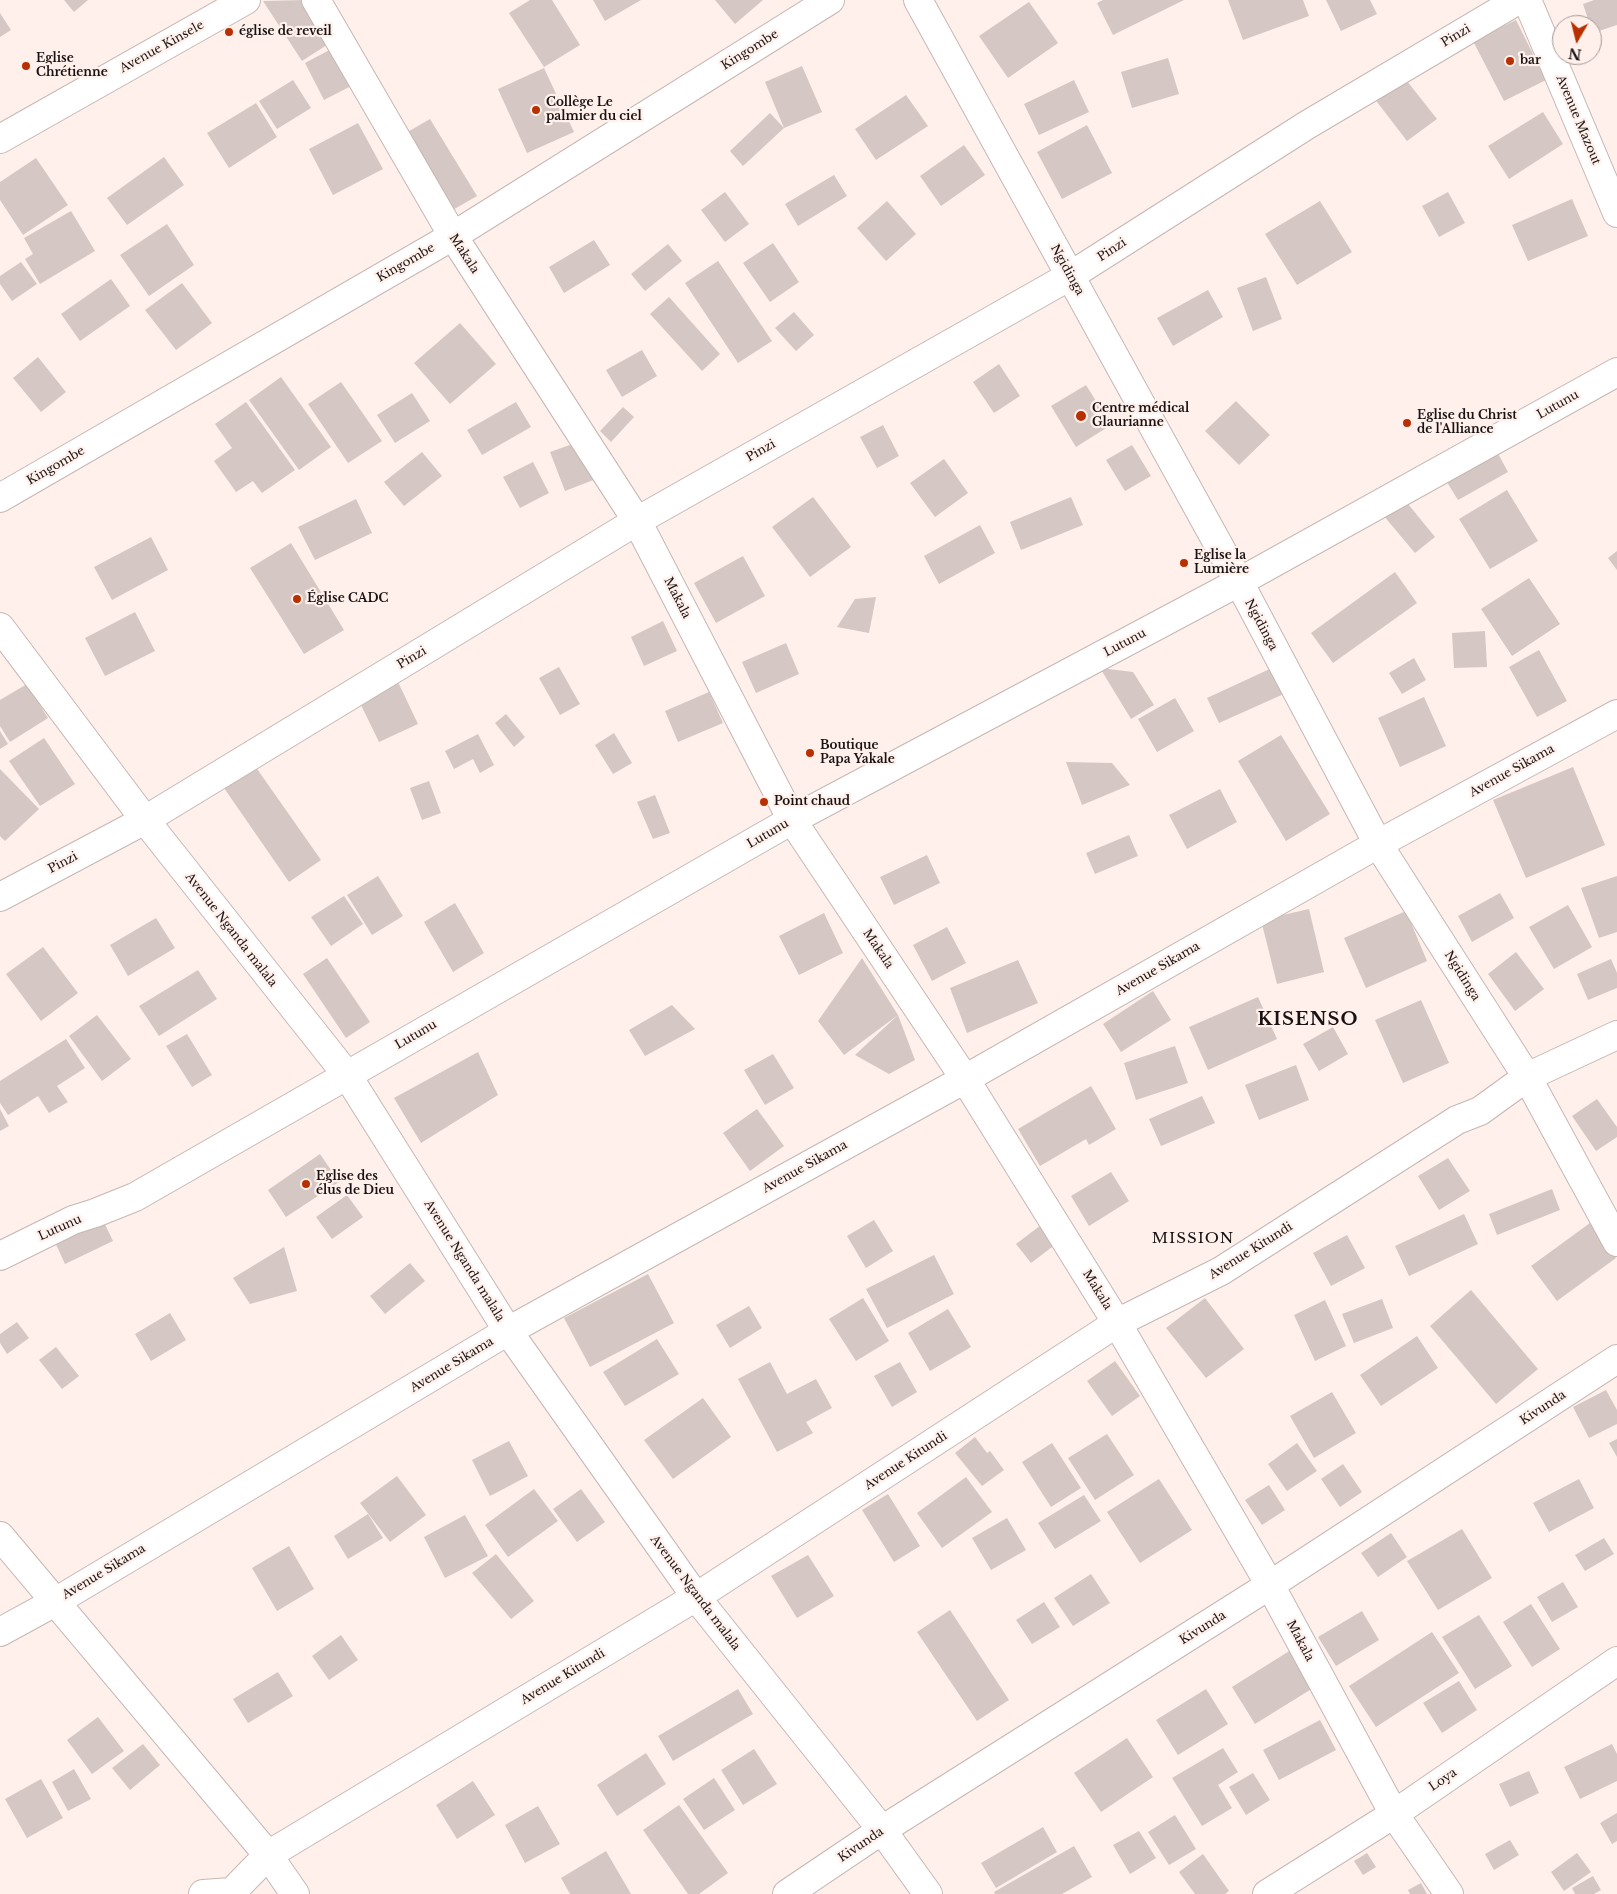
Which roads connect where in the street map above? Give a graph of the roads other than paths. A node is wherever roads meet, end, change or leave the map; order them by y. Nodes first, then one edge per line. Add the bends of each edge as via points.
1 (246, 0) edge
2 (316, 0) edge
3 (830, 0) edge
4 (918, 0) edge
5 (1518, 0) edge
6 (1527, 0) edge
7 (0, 139) edge
8 (1617, 213) edge
9 (453, 236) junction
10 (1070, 276) junction
11 (1617, 372) edge
12 (0, 498) edge
13 (637, 521) junction
14 (1238, 582) junction
15 (0, 627) edge
16 (1617, 714) edge
17 (145, 820) junction
18 (792, 820) junction
19 (1378, 844) junction
20 (0, 897) edge
21 (1617, 1036) edge
22 (347, 1075) junction
23 (1526, 1077) junction
24 (965, 1079) junction
25 (1617, 1242) edge
26 (0, 1256) edge
27 (1117, 1323) junction
28 (508, 1331) junction
29 (1617, 1359) edge
30 (0, 1536) edge
31 (1270, 1586) junction
32 (696, 1597) junction
33 (54, 1602) junction
34 (0, 1632) edge
35 (1617, 1661) edge
36 (1394, 1814) junction
37 (882, 1830) junction
38 (268, 1855) junction
39 (203, 1894) edge
40 (295, 1894) edge
41 (787, 1894) edge
42 (928, 1894) edge
43 (1267, 1894) edge
44 (1449, 1894) edge

1 - 7 street, Avenue Kinsele
2 - 9 street, Makala
3 - 9 street, Kingombe
4 - 10 street, Ngidinga
5 - 10 street, Pinzi via 1306,124
6 - 8 street, Avenue Mazout
9 - 12 street, Kingombe
9 - 13 street, Makala
10 - 13 street, Pinzi
10 - 14 street, Ngidinga
11 - 14 street, Lutunu
13 - 17 street, Pinzi
13 - 18 street, Makala
14 - 18 street, Lutunu
14 - 19 street, Ngidinga
15 - 17 street, Avenue Nganda malala
16 - 19 street, Avenue Sikama
17 - 20 street, Pinzi
17 - 22 street, Avenue Nganda malala
18 - 22 street, Lutunu
18 - 24 street, Makala
19 - 23 street, Ngidinga
19 - 24 street, Avenue Sikama
21 - 23 street, Avenue Kitundi
22 - 26 street, Lutunu via 135,1197 73,1220
22 - 28 street, Avenue Nganda malala
23 - 25 street, Ngidinga
23 - 27 street, Avenue Kitundi via 1480,1112 1458,1120 1221,1272
24 - 27 street, Makala
24 - 28 street, Avenue Sikama
27 - 31 street, Makala
27 - 32 street, Avenue Kitundi
28 - 32 street, Avenue Nganda malala
28 - 33 street, Avenue Sikama
29 - 31 street, Kivunda
30 - 33 street
31 - 36 street, Makala
31 - 37 street, Kivunda
32 - 37 street, Avenue Nganda malala
32 - 38 street, Avenue Kitundi
33 - 34 street, Avenue Sikama
33 - 38 street
35 - 36 street, Loya
36 - 43 street, Loya
36 - 44 street, Makala
37 - 41 street, Kivunda
37 - 42 street, Avenue Nganda malala
38 - 39 street, Avenue Kitundi via 232,1892
38 - 40 street

